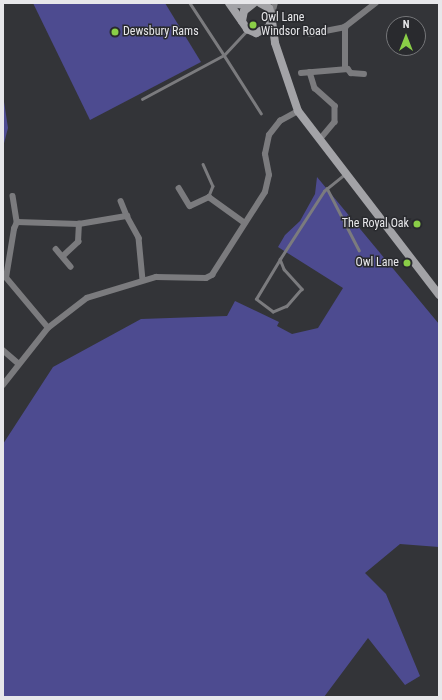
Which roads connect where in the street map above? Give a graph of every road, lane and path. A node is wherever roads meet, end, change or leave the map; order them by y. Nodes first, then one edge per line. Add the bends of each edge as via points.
1 (190, 3) edge
2 (229, 3) edge
3 (233, 3) edge
4 (260, 3) edge
5 (275, 3) edge
6 (376, 3) edge
7 (251, 4) edge
8 (272, 18) junction
9 (242, 21) junction
10 (345, 27) junction
11 (248, 30) junction
12 (263, 31) junction
13 (310, 34) dead end
14 (275, 43) junction
15 (224, 55) junction
16 (345, 69) junction
17 (310, 72) junction
18 (301, 73) dead end
19 (364, 74) dead end
20 (142, 99) dead end
21 (298, 111) junction
22 (261, 112) dead end
23 (320, 140) junction
24 (203, 164) dead end
25 (345, 174) junction
26 (179, 188) dead end
27 (327, 188) junction
28 (13, 196) dead end
29 (209, 197) junction
30 (121, 200) dead end
31 (127, 216) junction
32 (17, 222) junction
33 (245, 223) junction
34 (79, 224) junction
35 (56, 249) dead end
36 (359, 250) dead end
37 (63, 256) junction
38 (280, 259) junction
39 (71, 267) dead end
40 (144, 280) junction
41 (439, 295) edge
42 (48, 328) junction
43 (3, 350) edge
44 (18, 363) junction
45 (3, 385) edge

1 - 15 lane
2 - 9 main road
3 - 7 main road
4 - 8 main road via 269,8
5 - 8 street
6 - 10 street
7 - 9 main road via 244,11
8 - 12 main road
8 - 14 main road
9 - 11 main road
10 - 13 street
10 - 16 street
11 - 12 main road via 256,33
11 - 15 lane
12 - 14 main road
14 - 21 main road
15 - 20 lane
15 - 22 lane
16 - 17 street
16 - 19 street via 351,73
17 - 18 street
17 - 23 street via 314,88 335,106 335,122
21 - 23 main road
21 - 33 street via 280,121 269,135 266,154 268,183
23 - 25 main road
24 - 29 lane via 212,186
25 - 27 lane
25 - 41 main road via 366,197
26 - 29 street via 190,206
27 - 36 lane
27 - 38 lane
28 - 32 street
29 - 33 street
30 - 31 street
31 - 34 street
31 - 40 street via 139,238
32 - 34 street
32 - 42 street via 6,278
33 - 40 street via 212,276 156,277
34 - 37 street via 78,242
35 - 37 street
37 - 39 street
38 - 38 lane via 256,299 273,312 287,306 302,289 284,269
40 - 42 street via 87,298
42 - 44 street
43 - 44 street
44 - 45 street

